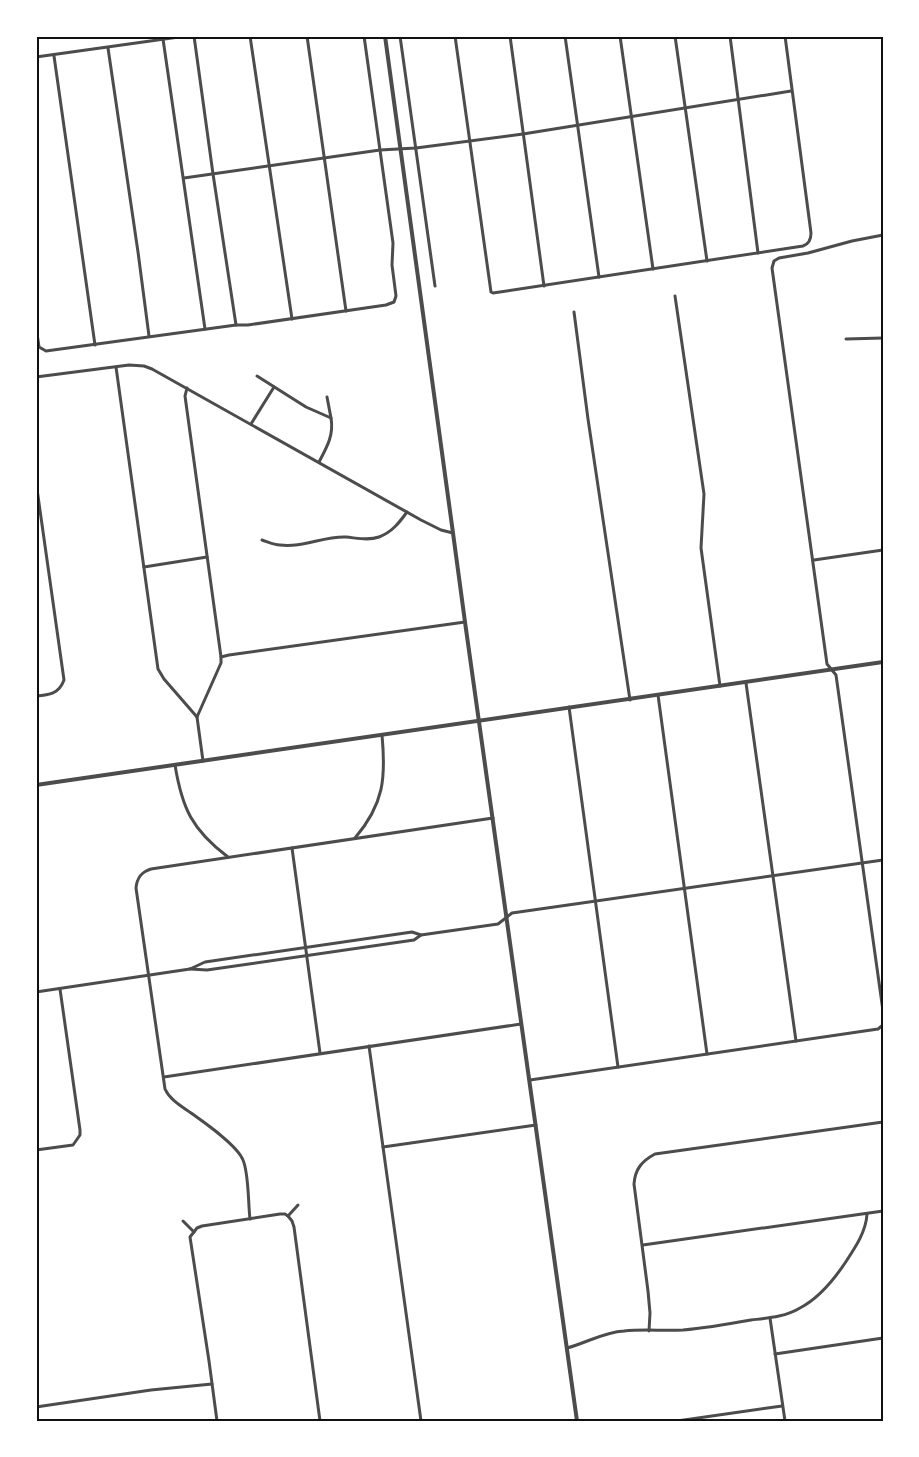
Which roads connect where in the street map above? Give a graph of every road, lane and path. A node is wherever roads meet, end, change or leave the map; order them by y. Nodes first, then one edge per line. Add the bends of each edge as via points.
1 (186, 36) edge
2 (194, 36) edge
3 (250, 36) edge
4 (307, 36) edge
5 (364, 36) edge
6 (385, 36) edge
7 (400, 36) edge
8 (455, 36) edge
9 (510, 36) edge
10 (565, 36) edge
11 (620, 36) edge
12 (675, 36) edge
13 (730, 36) edge
14 (785, 36) edge
15 (163, 39) junction
16 (108, 48) junction
17 (54, 56) junction
18 (36, 57) edge
19 (792, 91) junction
20 (738, 100) junction
21 (685, 108) junction
22 (631, 116) junction
23 (577, 125) junction
24 (523, 134) junction
25 (470, 141) junction
26 (399, 148) junction
27 (416, 148) junction
28 (380, 150) junction
29 (326, 158) junction
30 (269, 166) junction
31 (213, 174) junction
32 (184, 178) junction
33 (883, 235) edge
34 (758, 253) junction
35 (707, 261) junction
36 (653, 269) junction
37 (599, 278) junction
38 (435, 286) dead end
39 (544, 286) junction
40 (675, 296) dead end
41 (346, 311) junction
42 (574, 312) dead end
43 (292, 319) junction
44 (237, 325) junction
45 (36, 327) edge
46 (205, 329) junction
47 (149, 336) junction
48 (883, 338) edge
49 (846, 339) dead end
50 (95, 345) junction
51 (116, 366) junction
52 (257, 376) dead end
53 (36, 377) edge
54 (274, 387) junction
55 (187, 388) junction
56 (327, 397) dead end
57 (331, 418) junction
58 (251, 424) junction
59 (319, 462) junction
60 (36, 482) edge
61 (406, 512) junction
62 (453, 533) junction
63 (262, 540) dead end
64 (883, 550) edge
65 (207, 557) junction
66 (813, 560) junction
67 (144, 567) junction
68 (465, 622) junction
69 (221, 657) junction
70 (883, 662) edge
71 (831, 670) junction
72 (746, 683) junction
73 (720, 687) junction
74 (658, 695) junction
75 (36, 696) edge
76 (630, 700) junction
77 (569, 707) junction
78 (197, 717) junction
79 (480, 721) junction
80 (382, 735) junction
81 (203, 761) junction
82 (175, 765) junction
83 (36, 785) edge
84 (493, 818) junction
85 (354, 839) junction
86 (292, 848) junction
87 (228, 857) junction
88 (883, 860) edge
89 (862, 863) junction
90 (773, 876) junction
91 (684, 889) junction
92 (595, 901) junction
93 (507, 918) junction
94 (421, 935) junction
95 (306, 948) junction
96 (307, 956) junction
97 (190, 969) junction
98 (148, 976) junction
99 (60, 989) junction
100 (36, 992) edge
101 (883, 1011) edge
102 (521, 1024) junction
103 (883, 1025) edge
104 (796, 1041) junction
105 (369, 1046) junction
106 (320, 1053) junction
107 (707, 1054) junction
108 (618, 1067) junction
109 (163, 1077) junction
110 (530, 1080) junction
111 (883, 1122) edge
112 (536, 1125) junction
113 (383, 1147) junction
114 (36, 1150) edge
115 (298, 1205) dead end
116 (883, 1211) edge
117 (867, 1214) junction
118 (288, 1216) junction
119 (250, 1219) junction
120 (183, 1221) dead end
121 (194, 1232) junction
122 (643, 1245) junction
123 (770, 1318) junction
124 (649, 1331) junction
125 (883, 1338) edge
126 (567, 1348) junction
127 (775, 1354) junction
128 (212, 1384) junction
129 (782, 1406) junction
130 (36, 1407) edge
131 (217, 1421) edge
132 (320, 1421) edge
133 (421, 1421) edge
134 (577, 1421) edge
135 (677, 1421) edge
136 (785, 1421) edge

1 - 15 street
2 - 31 street
3 - 30 street
4 - 29 street
5 - 28 street
6 - 26 street
7 - 27 street
8 - 25 street
9 - 24 street
10 - 23 street
11 - 22 street
12 - 21 street
13 - 20 street
14 - 19 street
15 - 16 street
15 - 32 street
16 - 17 street
16 - 47 street
17 - 18 street
17 - 50 street
19 - 20 street
19 - 34 street via 811,233 803,246
20 - 21 street
20 - 34 street
21 - 22 street
21 - 35 street
22 - 23 street
22 - 36 street
23 - 24 street
23 - 37 street
24 - 25 street
24 - 39 street
25 - 27 street
25 - 39 street via 490,292
26 - 27 street
26 - 28 street
26 - 62 street
27 - 38 street
28 - 29 street
28 - 41 street via 396,296 394,302 386,305
29 - 30 street
29 - 41 street
30 - 31 street
30 - 43 street
31 - 32 street
31 - 44 street
32 - 46 street
33 - 66 street via 779,258 772,264
34 - 35 street
35 - 36 street
36 - 37 street
37 - 39 street
40 - 73 street via 704,494 701,548
41 - 43 street
42 - 76 street
43 - 44 street
44 - 46 street
45 - 50 street via 38,342 46,351
46 - 47 street
47 - 50 street
48 - 49 street
51 - 53 street
51 - 55 street via 144,366
51 - 67 street
52 - 54 street
54 - 57 street
54 - 58 street
55 - 58 street
55 - 65 street
56 - 57 street
57 - 59 street via 330,442
58 - 59 street
59 - 61 street
60 - 75 street via 64,680 55,693
61 - 62 street
61 - 63 street via 394,529 380,537 345,537 290,545
62 - 68 street
64 - 66 street
65 - 67 street
65 - 69 street
66 - 71 street
67 - 78 street via 158,669
68 - 69 street
68 - 79 street
69 - 78 street
70 - 71 street
71 - 72 street
71 - 89 street via 836,675
72 - 73 street
72 - 90 street
73 - 74 street
74 - 76 street
74 - 91 street
76 - 77 street
77 - 79 street
77 - 92 street
78 - 81 street
79 - 80 street
79 - 84 street
80 - 81 street
80 - 85 street via 385,763 381,793 374,812
81 - 82 street
82 - 83 street
82 - 87 street via 182,798 192,819
84 - 85 street
84 - 93 street
85 - 86 street
86 - 87 street
86 - 95 street
87 - 98 street via 142,873 136,888
88 - 89 street
89 - 90 street
89 - 101 street
90 - 91 street
90 - 104 street
91 - 92 street
91 - 107 street
92 - 93 street via 512,913
92 - 108 street
93 - 94 street via 498,924
93 - 102 street
94 - 95 street via 412,932
94 - 96 street via 414,940
95 - 96 street
95 - 97 street via 206,962
96 - 97 street
96 - 106 street
97 - 98 street
98 - 99 street
98 - 109 street
99 - 100 street
99 - 114 street via 80,1130 73,1145
102 - 105 street
102 - 110 street
103 - 104 street via 878,1029
104 - 107 street
105 - 106 street
105 - 113 street
106 - 109 street
107 - 108 street
108 - 110 street
109 - 119 street via 171,1099 240,1155
110 - 112 street
111 - 122 street via 647,1158 638,1168 634,1184
112 - 113 street
112 - 126 street
113 - 133 street
115 - 118 street
116 - 117 street
117 - 122 street
117 - 123 street via 866,1226 829,1286 800,1308
118 - 119 street
118 - 132 street via 294,1227
119 - 121 street via 202,1226
120 - 121 street
121 - 128 street via 191,1246
122 - 124 street via 651,1313
123 - 124 street
123 - 127 street
124 - 126 street via 610,1333
125 - 127 street
126 - 134 street
127 - 129 street
128 - 130 street
128 - 131 street
129 - 135 street
129 - 136 street

